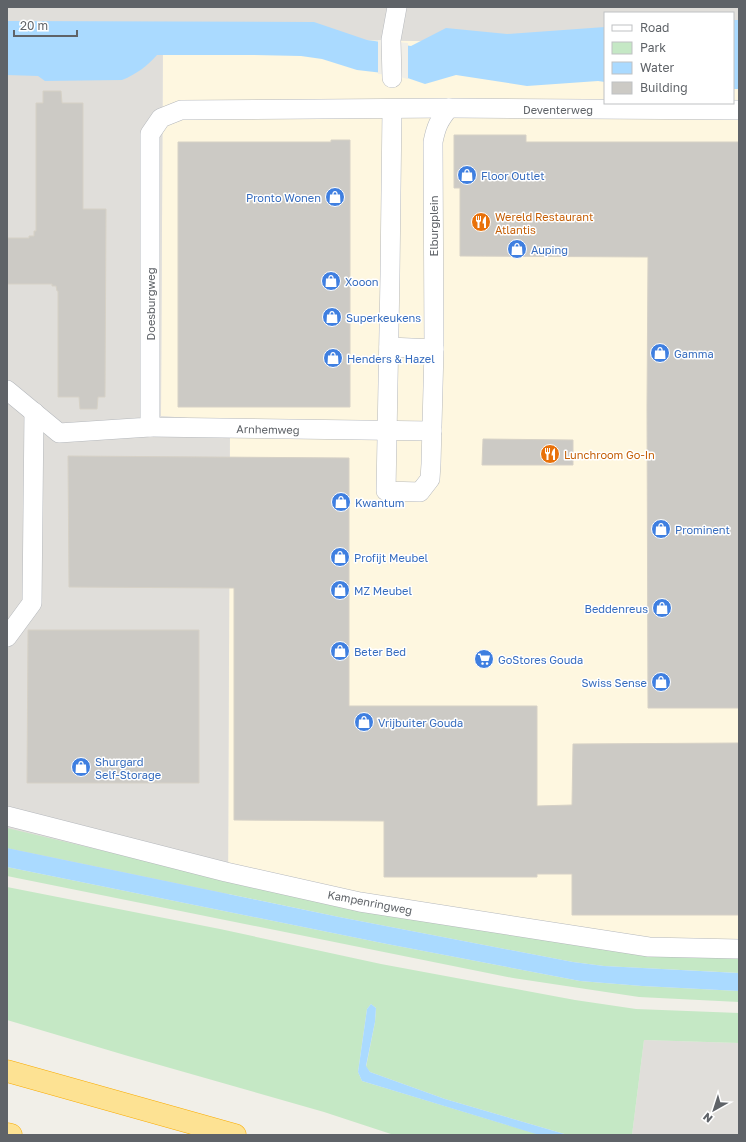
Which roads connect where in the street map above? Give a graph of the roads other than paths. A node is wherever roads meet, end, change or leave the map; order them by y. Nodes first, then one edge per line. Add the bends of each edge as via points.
1 (397, 7) edge
2 (392, 78) dead end
3 (449, 108) junction
4 (392, 110) junction
5 (739, 110) edge
6 (389, 347) junction
7 (434, 348) junction
8 (7, 390) edge
9 (34, 412) junction
10 (150, 427) junction
11 (387, 431) junction
12 (432, 432) junction
13 (7, 637) edge
14 (7, 816) edge
15 (739, 949) edge
16 (7, 1071) edge
17 (7, 1134) edge
18 (11, 1135) edge
19 (235, 1135) edge

1 - 2 street via 391,40
3 - 4 street, Doesburgweg
3 - 5 street, Deventerweg
3 - 7 street, Elburgplein via 435,128 433,142
4 - 6 street, Elburgplein
4 - 10 street, Doesburgweg via 180,110 161,118 150,134
6 - 7 street
6 - 11 street, Elburgplein
7 - 12 street, Elburgplein
8 - 9 street
9 - 10 street via 59,433
9 - 13 street via 32,603
10 - 11 street, Arnhemweg
11 - 12 street
11 - 12 street, Elburgplein via 386,491 420,492 430,479
14 - 15 street, Kampenringweg via 226,872 360,902 649,947
16 - 19 highway
17 - 18 highway

